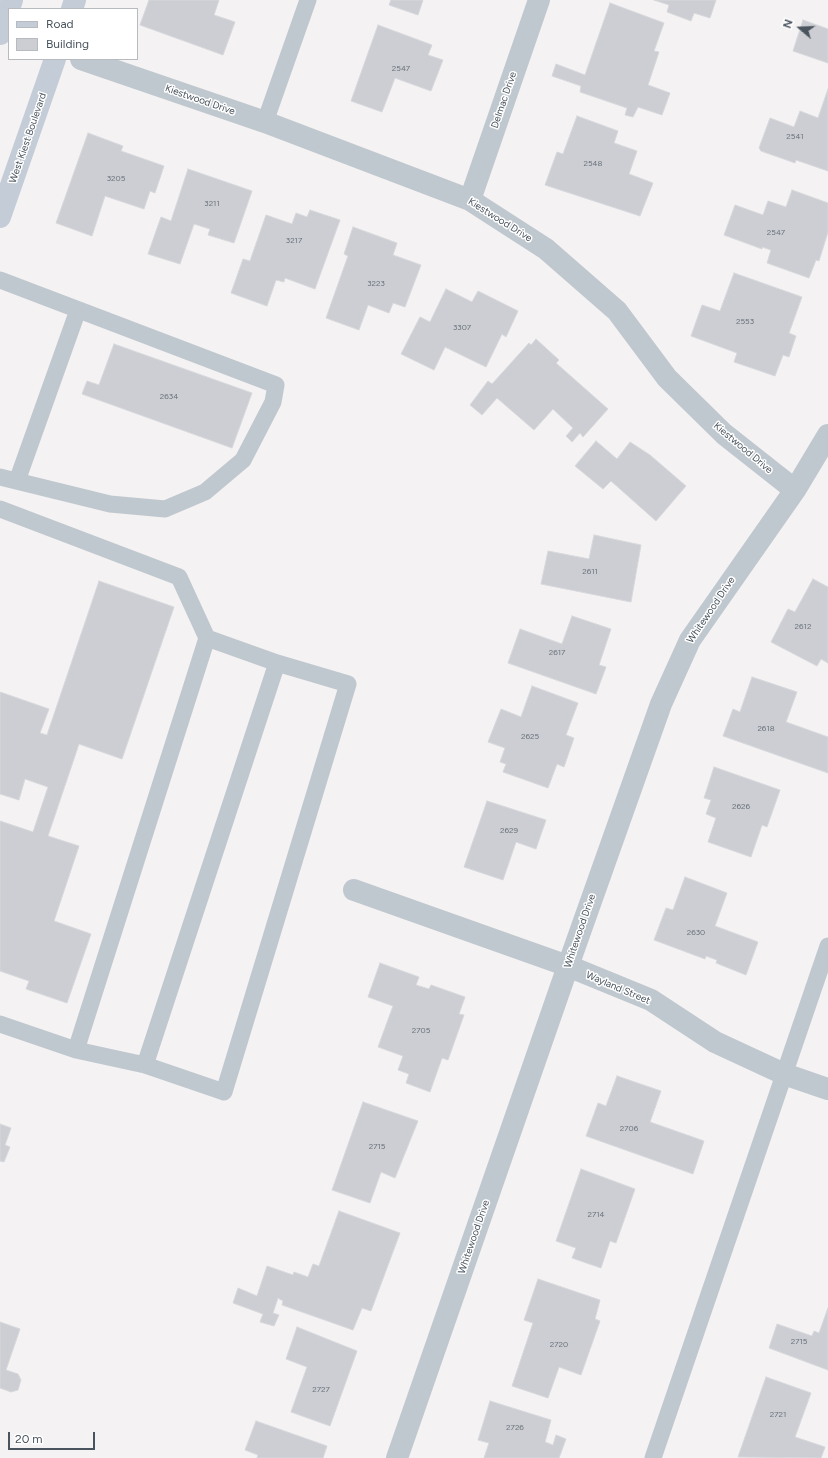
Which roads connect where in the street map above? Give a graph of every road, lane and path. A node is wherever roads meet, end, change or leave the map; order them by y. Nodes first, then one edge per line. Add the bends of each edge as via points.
1 (308, 0) edge
2 (539, 0) edge
3 (8, 16) edge
4 (4, 32) edge
5 (55, 60) edge
6 (84, 60) edge
7 (265, 122) junction
8 (470, 200) junction
9 (0, 217) edge
10 (0, 280) edge
11 (78, 310) junction
12 (828, 435) edge
13 (0, 477) edge
14 (17, 481) junction
15 (794, 490) junction
16 (0, 509) edge
17 (207, 638) junction
18 (277, 663) junction
19 (354, 890) dead end
20 (828, 946) edge
21 (568, 966) junction
22 (0, 1024) edge
23 (76, 1050) junction
24 (145, 1065) junction
25 (784, 1074) junction
26 (828, 1089) edge
27 (397, 1458) edge
28 (653, 1458) edge

1 - 7 lane
2 - 8 street, Delmac Drive
3 - 4 main road
5 - 9 main road, West Kiest Boulevard
6 - 7 street, Kiestwood Drive
7 - 8 street, Kiestwood Drive
8 - 15 street, Kiestwood Drive via 546,249 617,311 673,383 724,434
10 - 11 lane
11 - 14 lane
11 - 14 lane via 276,385 273,402 243,460 205,492 165,509 110,504
12 - 15 street, Whitewood Drive
13 - 14 lane
15 - 21 street, Whitewood Drive via 690,640 661,704
16 - 17 lane via 179,577
17 - 18 lane
17 - 23 lane
18 - 24 lane
18 - 24 lane via 348,684 224,1092
19 - 21 street, Wayland Street
20 - 25 lane
21 - 25 street, Wayland Street via 651,1000 715,1042
21 - 27 street, Whitewood Drive
22 - 23 lane
23 - 24 lane
25 - 26 street, Wayland Street
25 - 28 lane

